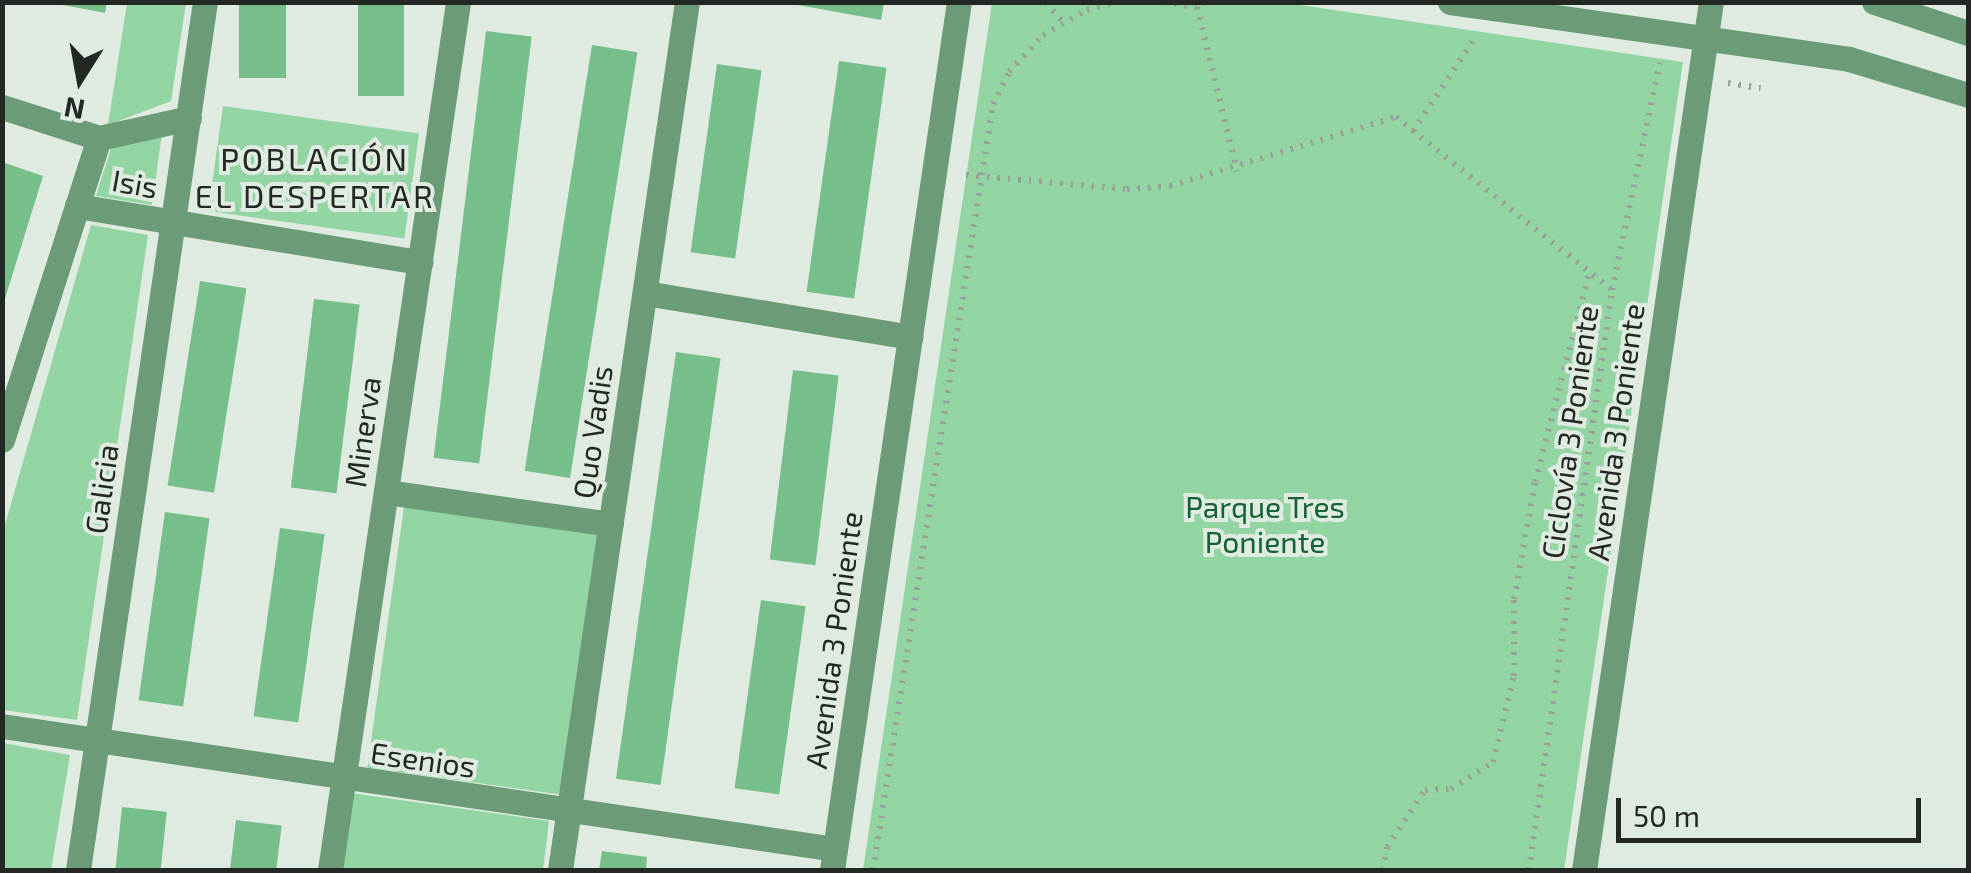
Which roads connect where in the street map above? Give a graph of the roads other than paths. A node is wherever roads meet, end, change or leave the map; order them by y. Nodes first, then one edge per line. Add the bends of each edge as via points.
1 (206, 2) edge
2 (458, 2) edge
3 (688, 2) edge
4 (959, 2) edge
5 (1450, 2) edge
6 (1711, 2) edge
7 (1874, 2) edge
8 (1968, 34) edge
9 (1706, 38) junction
10 (1968, 95) edge
11 (2, 107) edge
12 (189, 118) junction
13 (99, 138) junction
14 (78, 206) junction
15 (173, 223) junction
16 (420, 262) junction
17 (645, 292) junction
18 (910, 336) junction
19 (2, 440) edge
20 (386, 492) junction
21 (611, 524) junction
22 (2, 726) edge
23 (96, 743) junction
24 (343, 781) junction
25 (568, 812) junction
26 (834, 860) edge
27 (78, 870) edge
28 (330, 870) edge
29 (560, 870) edge
30 (1584, 870) edge

1 - 12 street, Galicia
2 - 16 street, Minerva
3 - 17 street, Quo Vadis
4 - 18 street, Avenida 3 Poniente
5 - 9 street
6 - 9 street, Avenida 3 Poniente
7 - 8 street
9 - 10 street via 1850,59
9 - 30 street, Avenida 3 Poniente
11 - 13 street, Isis
12 - 13 street
12 - 15 street, Galicia
13 - 14 street
14 - 15 street, Isis
14 - 19 street
15 - 16 street, Isis
15 - 23 street, Galicia
16 - 20 street, Minerva
17 - 18 street
17 - 21 street, Quo Vadis
18 - 26 street, Avenida 3 Poniente
20 - 21 street
20 - 24 street, Minerva
21 - 25 street, Quo Vadis
22 - 23 street, Esenios
23 - 24 street, Esenios
23 - 27 street, Galicia
24 - 25 street, Esenios
24 - 28 street, Minerva
25 - 26 street, Esenios
25 - 29 street, Quo Vadis

